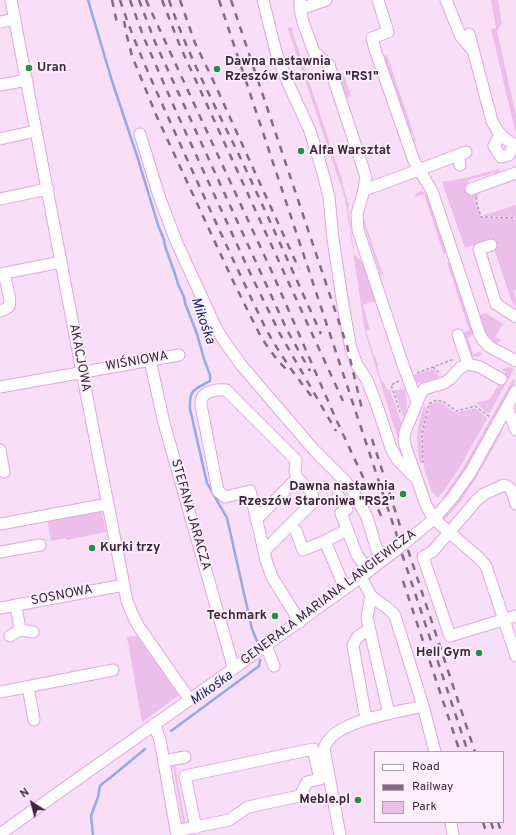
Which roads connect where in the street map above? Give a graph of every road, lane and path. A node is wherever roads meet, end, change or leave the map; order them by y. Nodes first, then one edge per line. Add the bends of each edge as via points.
1 (11, 0) edge
2 (263, 0) edge
3 (326, 0) edge
4 (378, 0) edge
5 (446, 0) edge
6 (300, 5) edge
7 (15, 19) junction
8 (0, 22) edge
9 (469, 34) dead end
10 (473, 51) junction
11 (27, 80) junction
12 (0, 85) edge
13 (36, 131) junction
14 (140, 134) dead end
15 (500, 134) junction
16 (0, 139) edge
17 (515, 145) edge
18 (462, 158) dead end
19 (420, 170) junction
20 (516, 173) edge
21 (48, 189) junction
22 (364, 190) junction
23 (475, 192) joint
24 (0, 199) edge
25 (516, 218) edge
26 (491, 245) dead end
27 (61, 262) junction
28 (2, 273) edge
29 (0, 311) edge
30 (516, 317) edge
31 (458, 335) dead end
32 (179, 355) dead end
33 (150, 360) junction
34 (516, 361) edge
35 (468, 364) junction
36 (433, 367) dead end
37 (82, 372) junction
38 (443, 376) dead end
39 (501, 379) dead end
40 (0, 387) edge
41 (516, 391) edge
42 (417, 402) junction
43 (507, 407) junction
44 (490, 418) dead end
45 (516, 430) edge
46 (0, 450) edge
47 (422, 463) dead end
48 (4, 472) dead end
49 (297, 478) junction
50 (416, 478) junction
51 (338, 496) dead end
52 (108, 504) junction
53 (516, 504) edge
54 (434, 519) junction
55 (256, 520) junction
56 (0, 524) edge
57 (347, 530) junction
58 (296, 531) dead end
59 (449, 533) junction
60 (325, 541) junction
61 (40, 545) dead end
62 (264, 551) junction
63 (0, 552) edge
64 (382, 561) junction
65 (365, 574) junction
66 (124, 585) junction
67 (345, 589) junction
68 (371, 596) junction
69 (16, 605) junction
70 (0, 608) edge
71 (516, 616) edge
72 (504, 620) junction
73 (300, 622) junction
74 (20, 630) junction
75 (369, 630) junction
76 (33, 632) dead end
77 (10, 636) dead end
78 (266, 645) junction
79 (516, 656) edge
80 (274, 666) dead end
81 (233, 669) junction
82 (113, 670) dead end
83 (28, 687) junction
84 (0, 692) edge
85 (190, 700) junction
86 (423, 706) junction
87 (389, 714) junction
88 (366, 719) junction
89 (34, 720) dead end
90 (154, 724) junction
91 (435, 751) edge
92 (185, 757) dead end
93 (164, 761) junction
94 (451, 823) edge
95 (196, 828) junction
96 (176, 833) edge
97 (0, 834) edge
98 (340, 835) edge
99 (453, 835) edge

1 - 7 street, AKACJOWA
2 - 50 street via 276,52 322,166 329,197 333,239 351,349 357,365 367,380 397,460
3 - 6 street
4 - 19 street via 388,32 372,38 414,161
5 - 10 street via 461,37
6 - 22 street via 314,52 329,65 366,177
7 - 8 street
7 - 11 street, AKACJOWA
9 - 10 street
10 - 15 street via 492,121
11 - 12 street
11 - 13 street, AKACJOWA
13 - 16 street
13 - 21 street, AKACJOWA
14 - 64 street via 176,241 215,326 242,366 354,493 367,517
15 - 17 street
15 - 17 street via 494,146 501,157 509,155
18 - 19 street
19 - 22 street
19 - 34 street via 432,191 480,335 490,347
20 - 23 street
21 - 24 street
21 - 27 street, AKACJOWA
22 - 42 street via 357,214 358,230
23 - 25 path via 482,217
26 - 30 street via 479,249 496,304
27 - 28 street
27 - 37 street, AKACJOWA
28 - 29 street via 10,302 5,310
31 - 35 street
32 - 33 street, WIŚNIOWA
33 - 37 street, WIŚNIOWA
33 - 81 street, STEFANA JARACZA via 164,423
35 - 39 street via 480,367
35 - 42 street via 444,383 424,389
36 - 38 path
37 - 40 street, WIŚNIOWA
37 - 52 street, AKACJOWA
41 - 43 street, GENERAŁA MARIANA LANGIEWICZA
42 - 50 street via 404,439
43 - 45 street
43 - 54 street, GENERAŁA MARIANA LANGIEWICZA via 470,473
44 - 47 path via 475,406 456,411 440,400 432,401 423,427
46 - 48 street
49 - 55 street
49 - 55 street via 296,460 226,390 220,389 202,396 201,405 218,491 225,497 250,491
49 - 62 street via 310,491 314,501
50 - 54 street
51 - 57 street via 347,509 341,513
52 - 56 street
52 - 66 street, AKACJOWA
53 - 59 street via 510,488 504,485 477,500
54 - 59 street
54 - 64 street, GENERAŁA MARIANA LANGIEWICZA
55 - 62 street
57 - 60 street
57 - 65 street
58 - 60 street via 303,550
59 - 72 street via 486,566
59 - 72 street via 434,551 423,557 450,636
60 - 67 street
61 - 63 street
62 - 73 street via 272,577
64 - 65 street, GENERAŁA MARIANA LANGIEWICZA
65 - 67 street, GENERAŁA MARIANA LANGIEWICZA
65 - 68 street
66 - 69 street, SOSNOWA
66 - 85 street, AKACJOWA via 134,618
67 - 73 street, GENERAŁA MARIANA LANGIEWICZA
68 - 75 street via 367,618
68 - 86 street via 395,616
69 - 70 street, SOSNOWA
69 - 74 street
71 - 72 street
72 - 79 street
73 - 78 street, GENERAŁA MARIANA LANGIEWICZA
74 - 76 street
74 - 77 street
75 - 87 street
75 - 88 street via 361,634 353,646
78 - 80 street
78 - 81 street, GENERAŁA MARIANA LANGIEWICZA
81 - 85 street, GENERAŁA MARIANA LANGIEWICZA
82 - 83 street
83 - 84 street
83 - 89 street
85 - 90 street, GENERAŁA MARIANA LANGIEWICZA
86 - 87 street
86 - 91 street
87 - 88 street
88 - 98 street via 336,732 324,749
90 - 93 street
90 - 97 street, GENERAŁA MARIANA LANGIEWICZA
92 - 93 street
93 - 96 street
94 - 99 street
95 - 95 street via 229,820 248,807 300,796 307,782 320,779 313,749 185,776
95 - 96 street

